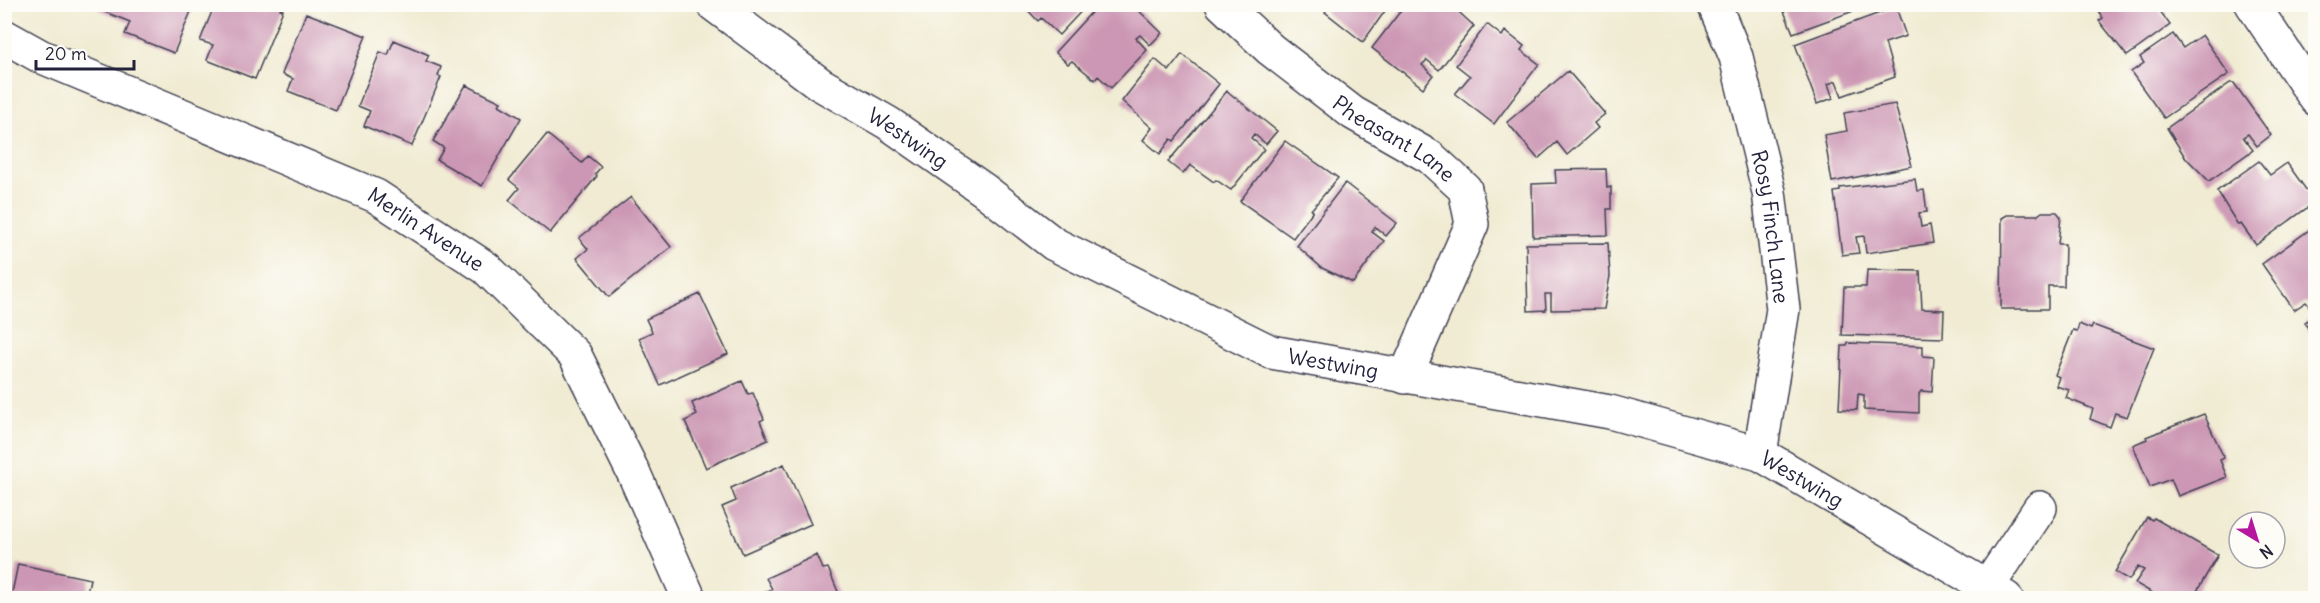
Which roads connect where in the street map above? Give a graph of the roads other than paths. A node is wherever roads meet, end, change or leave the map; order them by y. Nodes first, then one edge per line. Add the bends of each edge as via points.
1 (713, 4) edge
2 (1222, 4) edge
3 (1714, 4) edge
4 (2252, 4) edge
5 (4, 36) edge
6 (2316, 99) edge
7 (1405, 377) junction
8 (1760, 454) junction
9 (2040, 508) dead end
10 (1997, 592) edge
11 (689, 598) edge

1 - 7 street, Westwing via 820,84 888,123 984,190 1054,244 1271,352
2 - 7 street, Pheasant Lane via 1270,49 1344,106 1430,157 1465,189 1472,224
3 - 8 street, Rosy Finch Lane via 1736,57 1769,192 1783,309
4 - 6 street
5 - 11 street, Merlin Avenue via 40,56 376,196 486,268 575,355
7 - 8 street, Westwing via 1610,412
8 - 10 street, Westwing
9 - 10 street

